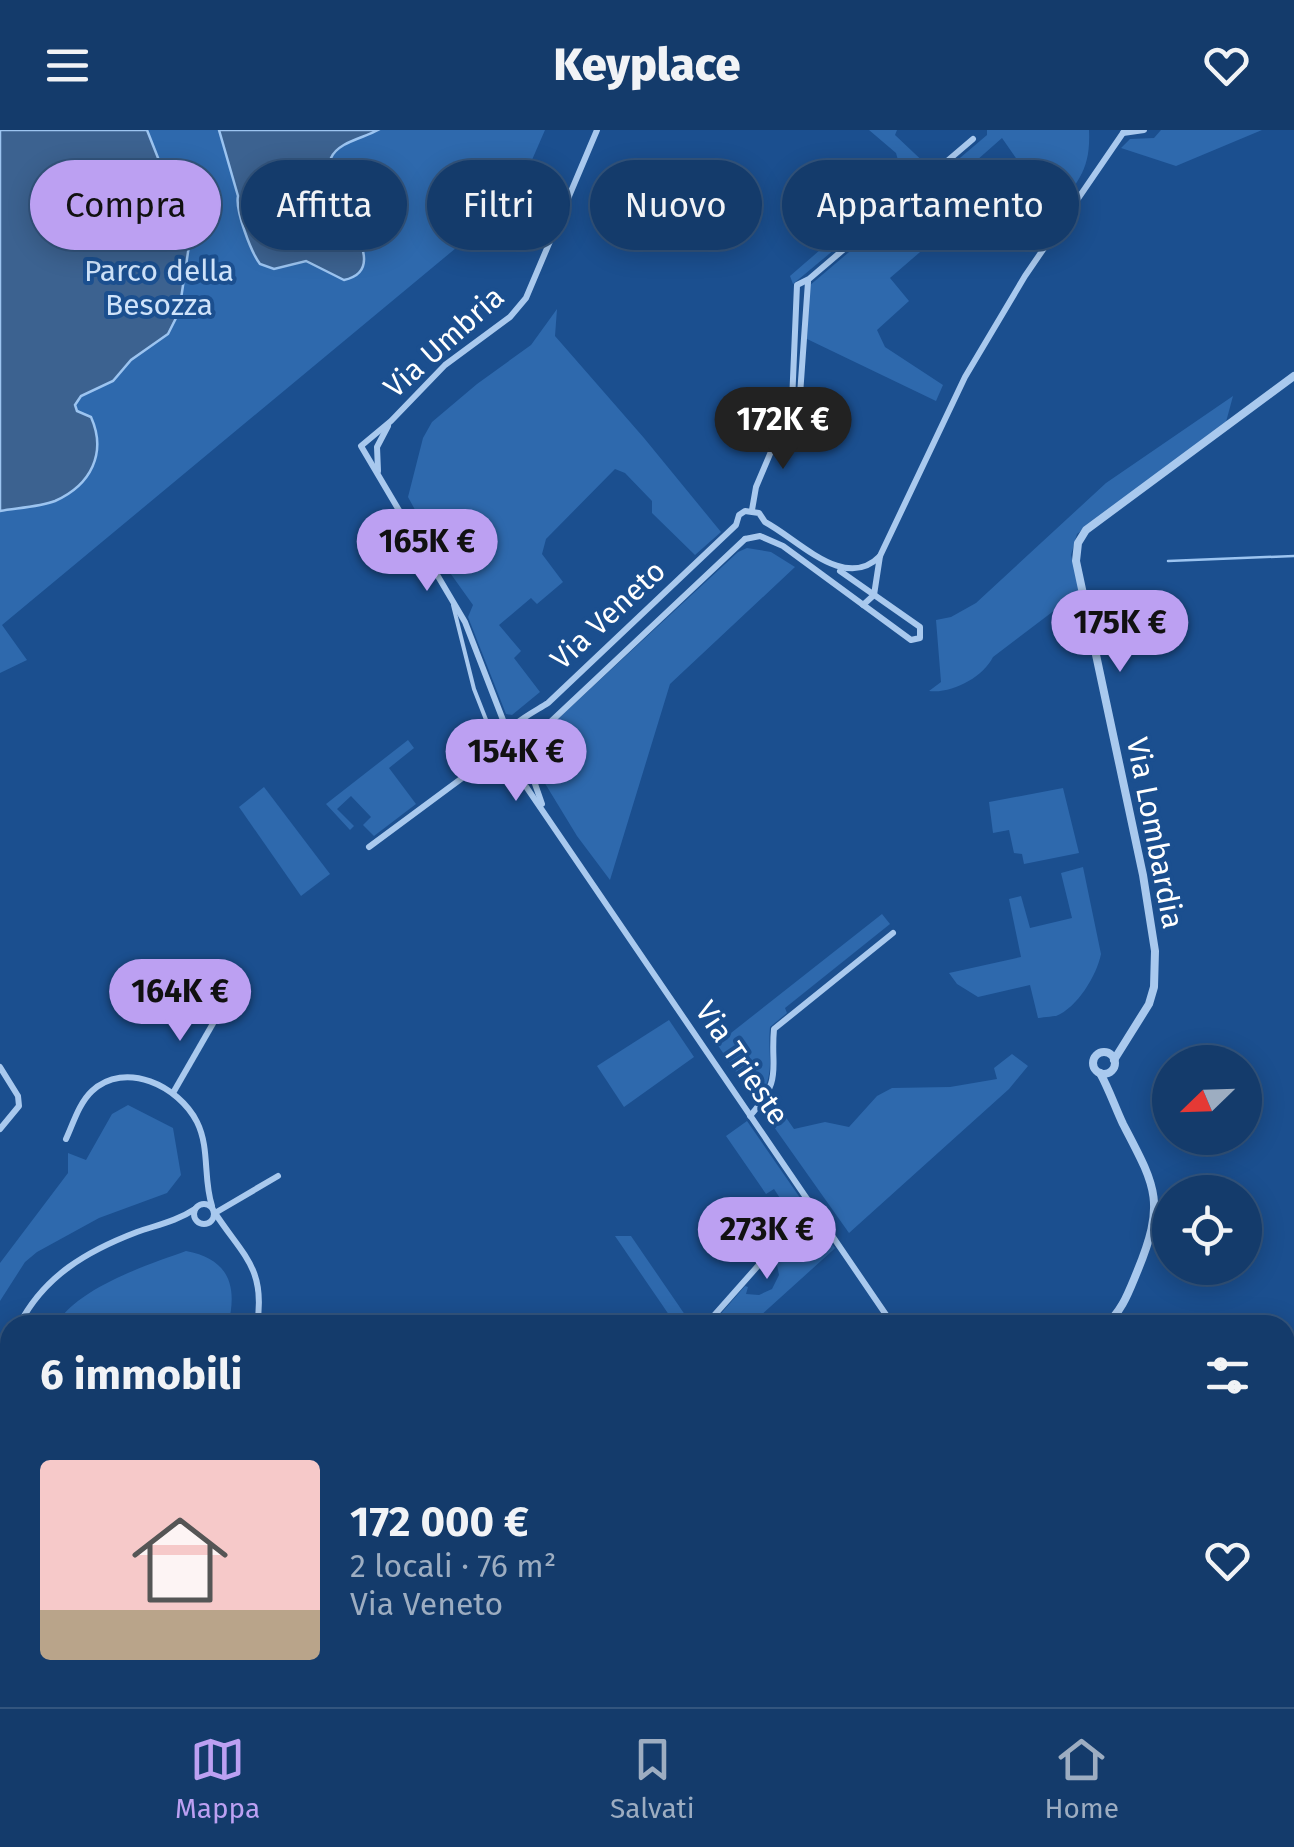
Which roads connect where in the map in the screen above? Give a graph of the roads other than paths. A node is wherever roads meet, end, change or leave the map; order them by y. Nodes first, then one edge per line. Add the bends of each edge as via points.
1 (598, 130) edge
2 (1144, 130) edge
3 (1123, 132) edge
4 (973, 139) dead end
5 (1294, 376) edge
6 (391, 421) junction
7 (380, 478) junction
8 (752, 510) junction
9 (765, 522) junction
10 (736, 526) junction
11 (760, 536) junction
12 (745, 538) junction
13 (880, 556) junction
14 (836, 568) junction
15 (874, 595) junction
16 (452, 600) junction
17 (864, 605) junction
18 (508, 734) junction
19 (526, 744) junction
20 (500, 748) junction
21 (524, 755) junction
22 (510, 760) junction
23 (553, 828) junction
24 (370, 847) dead end
25 (894, 932) dead end
26 (218, 1013) dead end
27 (1124, 1042) junction
28 (1107, 1052) junction
29 (1114, 1060) junction
30 (0, 1067) edge
31 (1104, 1073) junction
32 (173, 1093) junction
33 (750, 1116) junction
34 (0, 1129) edge
35 (66, 1140) dead end
36 (206, 1176) junction
37 (278, 1176) dead end
38 (811, 1206) junction
39 (196, 1207) junction
40 (213, 1210) junction
41 (173, 1221) junction
42 (202, 1224) junction
43 (232, 1236) junction
44 (24, 1315) edge
45 (257, 1315) edge
46 (714, 1315) edge
47 (886, 1315) edge
48 (1114, 1315) edge

1 - 6 street, Via Umbria via 526,298 445,365
2 - 3 street
3 - 13 street via 974,361
4 - 8 street via 797,285 792,402
5 - 27 street, Via Lombardia via 1086,530 1076,546 1155,952 1152,996
6 - 7 street, Via Umbria via 378,447
6 - 7 street, Via Umbria via 361,446
7 - 16 street
8 - 9 street
8 - 10 street via 739,515
9 - 11 street
9 - 14 street
10 - 12 street
10 - 18 street, Via Veneto
11 - 12 street
11 - 17 street
12 - 19 street, Via Veneto
13 - 14 street via 862,568
13 - 15 street
14 - 15 street
15 - 17 street
15 - 17 street via 920,628 920,638 910,640
16 - 18 street
16 - 20 street via 474,689
18 - 19 street
18 - 20 street
19 - 21 street
20 - 22 street
20 - 24 street
21 - 22 street
21 - 23 street
22 - 23 street
23 - 33 street, Via Trieste
25 - 33 street via 774,1029 774,1076
26 - 32 street
27 - 28 street, Via Lombardia
27 - 29 street, Via Lombardia
28 - 29 street
28 - 31 street via 1093,1061
29 - 31 street, Via Lombardia
30 - 34 street via 19,1106
31 - 48 street via 1152,1180 1156,1207 1133,1282
32 - 35 street via 126,1076 102,1083 85,1099
32 - 36 street via 202,1134
33 - 38 street, Via Trieste
36 - 39 street
36 - 40 street
37 - 40 street
38 - 46 street
38 - 47 street, Via Trieste
39 - 40 street via 206,1203
39 - 41 street
39 - 42 street via 194,1217
40 - 42 street via 210,1222
40 - 43 street
41 - 42 street
41 - 44 street via 61,1270
42 - 43 street
43 - 45 street via 253,1264

